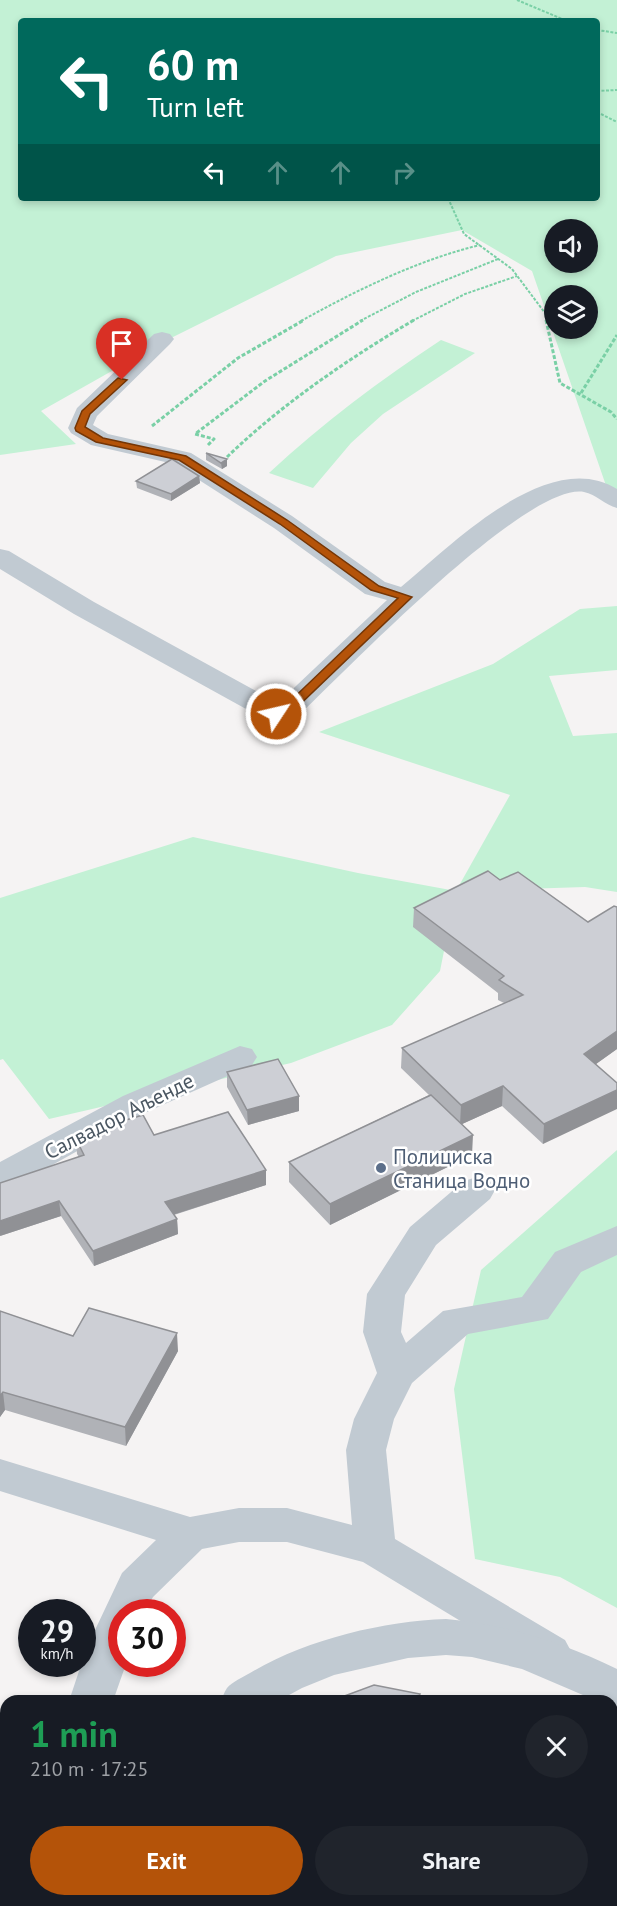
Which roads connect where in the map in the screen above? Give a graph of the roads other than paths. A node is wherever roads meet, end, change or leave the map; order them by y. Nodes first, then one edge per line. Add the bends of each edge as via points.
1 (162, 339) dead end
2 (617, 500) edge
3 (0, 557) edge
4 (406, 597) junction
5 (240, 1057) dead end
6 (0, 1178) edge
7 (477, 1190) dead end
8 (617, 1239) edge
9 (397, 1373) junction
10 (0, 1475) edge
11 (190, 1534) junction
12 (375, 1548) junction
13 (130, 1599) edge
14 (108, 1647) edge
15 (578, 1670) junction
16 (617, 1690) edge
17 (93, 1695) edge
18 (251, 1695) edge

1 - 4 street via 86,413 80,428 100,440 182,458 284,522 375,588
2 - 4 street via 584,484 556,488 517,509 471,542
3 - 4 street via 276,714 288,710
5 - 6 street, Салвадор Аљенде via 135,1104
7 - 9 street via 423,1236 386,1294 382,1332
8 - 9 street via 568,1262 534,1309 457,1321
9 - 12 street via 374,1419 366,1450
10 - 11 street
11 - 12 street via 239,1525 286,1524
11 - 13 street via 137,1585
12 - 15 street
14 - 17 street
15 - 16 street
15 - 18 street via 494,1644 422,1638 332,1655

